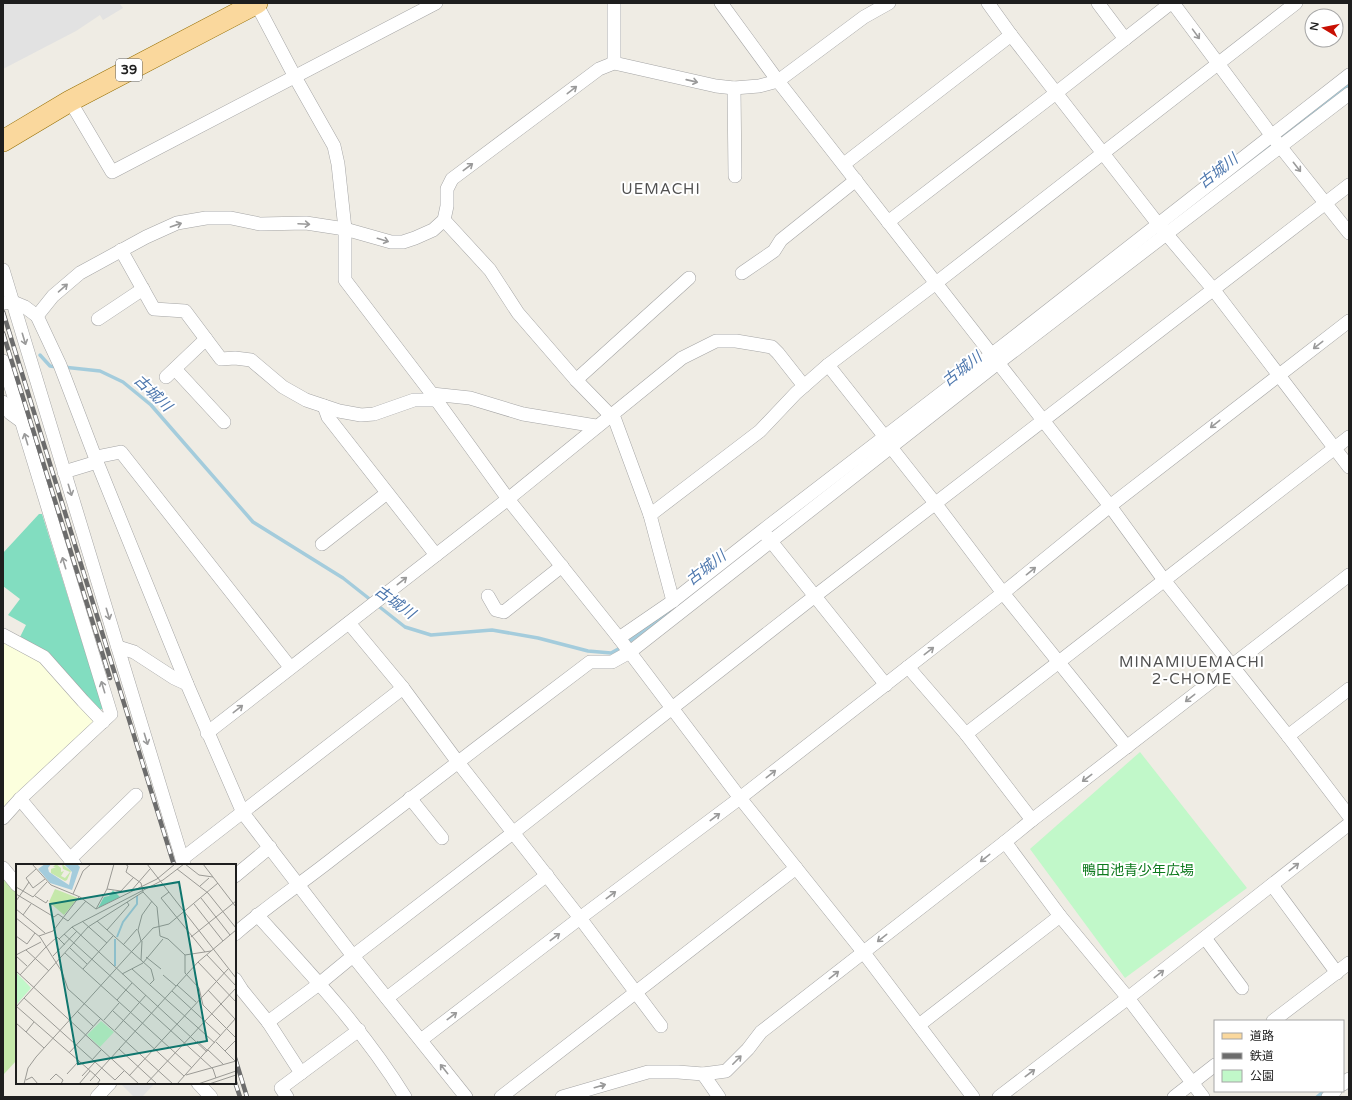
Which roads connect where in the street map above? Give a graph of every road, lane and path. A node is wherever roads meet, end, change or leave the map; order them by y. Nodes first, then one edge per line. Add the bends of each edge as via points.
1 (257, 3) edge
2 (436, 3) edge
3 (614, 3) edge
4 (721, 3) edge
5 (889, 3) edge
6 (988, 3) edge
7 (1098, 3) edge
8 (1172, 3) edge
9 (1296, 3) edge
10 (1011, 35) junction
11 (1125, 39) junction
12 (614, 63) junction
13 (1218, 65) junction
14 (1349, 76) edge
15 (295, 77) junction
16 (778, 81) junction
17 (734, 88) junction
18 (1056, 93) junction
19 (1349, 94) edge
20 (70, 101) junction
21 (1272, 136) junction
22 (3, 141) edge
23 (1281, 147) junction
24 (1104, 153) junction
25 (844, 164) junction
26 (735, 176) dead end
27 (856, 180) junction
28 (1349, 185) edge
29 (1326, 203) junction
30 (444, 220) junction
31 (888, 222) junction
32 (1158, 224) junction
33 (345, 229) junction
34 (1349, 233) edge
35 (1167, 234) junction
36 (121, 250) junction
37 (3, 270) edge
38 (742, 273) dead end
39 (690, 278) dead end
40 (936, 283) junction
41 (143, 289) junction
42 (1213, 289) junction
43 (8, 302) edge
44 (37, 316) junction
45 (98, 318) dead end
46 (1349, 321) edge
47 (206, 339) junction
48 (995, 359) junction
49 (3, 361) edge
50 (828, 365) junction
51 (1278, 376) junction
52 (576, 380) junction
53 (804, 386) junction
54 (434, 397) junction
55 (3, 402) edge
56 (324, 406) junction
57 (610, 415) junction
58 (21, 421) junction
59 (224, 422) dead end
60 (1043, 422) junction
61 (596, 426) junction
62 (1349, 437) edge
63 (886, 441) junction
64 (1334, 448) junction
65 (97, 459) junction
66 (1349, 467) edge
67 (64, 472) junction
68 (388, 493) junction
69 (508, 499) junction
70 (935, 503) junction
71 (1110, 506) junction
72 (650, 515) junction
73 (762, 531) junction
74 (771, 540) junction
75 (322, 544) dead end
76 (436, 555) junction
77 (562, 566) junction
78 (1349, 576) edge
79 (1164, 580) junction
80 (1003, 593) junction
81 (488, 596) dead end
82 (815, 596) junction
83 (673, 601) junction
84 (349, 623) junction
85 (3, 635) edge
86 (620, 639) junction
87 (118, 647) junction
88 (630, 652) junction
89 (1059, 663) junction
90 (1232, 666) junction
91 (908, 667) junction
92 (290, 668) junction
93 (187, 684) junction
94 (886, 685) junction
95 (403, 688) junction
96 (1349, 689) edge
97 (672, 708) junction
98 (103, 722) junction
99 (207, 733) junction
100 (966, 734) junction
101 (1288, 736) junction
102 (1127, 747) junction
103 (457, 762) junction
104 (136, 795) dead end
105 (20, 798) junction
106 (410, 798) junction
107 (740, 798) junction
108 (243, 813) junction
109 (1349, 816) edge
110 (3, 818) edge
111 (1032, 820) junction
112 (1349, 824) edge
113 (514, 832) junction
114 (442, 838) dead end
115 (1005, 842) junction
116 (270, 847) junction
117 (73, 862) edge
118 (183, 862) edge
119 (3, 868) edge
120 (796, 868) junction
121 (236, 875) edge
122 (547, 875) junction
123 (16, 884) edge
124 (299, 885) junction
125 (1272, 885) junction
126 (257, 915) junction
127 (1060, 916) junction
128 (580, 918) junction
129 (236, 933) edge
130 (1205, 938) junction
131 (864, 953) junction
132 (353, 956) junction
133 (1349, 963) edge
134 (1337, 973) junction
135 (236, 981) edge
136 (319, 984) junction
137 (1242, 988) dead end
138 (636, 992) junction
139 (387, 998) junction
140 (1128, 998) junction
141 (1274, 1020) edge
142 (268, 1022) junction
143 (919, 1025) junction
144 (661, 1026) dead end
145 (359, 1030) junction
146 (421, 1040) junction
147 (1214, 1066) edge
148 (301, 1073) junction
149 (703, 1074) junction
150 (1192, 1083) junction
151 (109, 1084) edge
152 (199, 1084) edge
153 (97, 1097) edge
154 (211, 1097) edge
155 (287, 1097) edge
156 (405, 1097) edge
157 (466, 1097) edge
158 (501, 1097) edge
159 (562, 1097) edge
160 (719, 1097) edge
161 (973, 1097) edge
162 (999, 1097) edge
163 (1174, 1097) edge
164 (1203, 1097) edge

1 - 15 street
1 - 20 main road, 39
2 - 15 street
3 - 12 street
4 - 16 street
5 - 16 street via 864,17
6 - 10 street
7 - 11 street
8 - 11 street
8 -> 13 street
9 - 13 street
10 - 18 street
10 - 25 street
11 - 18 street
12 -> 17 street
30 -> 12 street via 447,189 452,179 599,69
13 - 21 street
13 - 24 street
14 - 21 street
15 - 20 street via 112,172
15 - 33 street via 334,146
16 - 17 street
16 - 25 street
17 - 26 street
18 - 24 street
18 - 31 street
19 - 23 street
20 - 22 main road, 39
21 - 23 street
21 - 32 street
23 -> 29 street
23 - 35 street
24 - 32 street
24 - 40 street
25 - 27 street
27 - 31 street
27 - 38 street via 781,240 774,251
28 - 29 street
29 - 34 street
29 - 42 street
33 -> 30 street via 391,242 403,242 433,230
30 - 52 street via 490,270 518,313
31 - 40 street
32 - 35 street
32 - 48 street
36 -> 33 street via 177,224 206,218 231,218 260,224 306,223
33 - 54 street via 345,280
35 - 42 street
35 - 48 street
36 - 41 street
44 -> 36 street via 53,296 80,273
37 - 43 street
39 - 52 street
40 - 48 street
40 - 50 street
41 - 45 street
41 - 47 street via 154,309 185,311
42 - 51 street
42 - 60 street
43 - 44 street via 25,306
43 -> 67 street
44 - 65 street via 60,365
46 -> 51 street
47 - 56 street via 221,359 251,360 283,387 306,400
47 - 59 street via 170,373
48 - 60 street
48 - 63 street
49 - 58 street
50 - 53 street
50 - 63 street
51 - 64 street
51 -> 71 street
52 - 57 street
53 - 57 street via 772,347 716,340 682,358
53 - 72 street via 760,431
54 - 56 street via 414,400 374,414 361,415
54 - 61 street via 470,398 523,414
54 - 69 street
55 - 58 street via 10,413
56 - 68 street via 328,417
57 - 61 street
57 - 72 street via 615,420
98 -> 58 street via 111,714
60 - 70 street
60 - 71 street
61 - 69 street
62 - 64 street
63 - 70 street
63 - 73 street
63 - 74 street
64 - 66 street
64 - 79 street
65 - 67 street
65 - 92 street via 121,452
65 - 93 street
67 -> 87 street
68 - 75 street
68 - 76 street
69 - 76 street
69 - 77 street
70 - 80 street
70 - 82 street
71 - 79 street
80 -> 71 street
72 - 83 street
73 - 74 street
73 - 83 street
74 - 82 street
74 - 88 street
84 -> 76 street
77 - 81 street via 504,612 496,610
77 - 86 street
78 - 90 street
79 - 89 street
79 - 90 street
80 - 89 street
91 -> 80 street
82 - 94 street
82 - 97 street
83 - 86 street
84 - 92 street
84 - 95 street
85 - 98 street via 44,658
86 - 88 street
87 - 93 street via 134,652
87 -> 118 street
88 - 97 street
88 - 103 street via 612,662 590,662
89 - 100 street
89 - 102 street
90 - 101 street
90 -> 102 street
91 - 94 street
91 - 100 street
99 -> 92 street
93 - 99 street
107 -> 94 street
95 - 103 street
95 - 108 street
96 - 101 street
97 - 107 street
97 - 113 street
98 - 105 street
99 - 108 street
100 - 111 street
101 - 109 street
102 -> 111 street
103 - 106 street
103 - 113 street
104 - 117 street
105 - 110 street
105 - 117 street
106 - 114 street
106 - 124 street
107 - 120 street
128 -> 107 street
108 - 116 street
108 - 118 street
111 - 115 street
125 -> 112 street
113 - 122 street
113 - 132 street
115 - 127 street
115 -> 131 street
116 - 121 street
116 - 124 street
119 - 123 street
120 - 131 street
120 - 138 street
122 - 128 street
122 - 139 street
124 - 126 street
124 - 132 street
125 - 130 street
125 - 134 street
126 - 129 street
126 - 136 street
127 - 140 street
127 - 143 street
128 - 138 street
146 -> 128 street
130 - 137 street
140 -> 130 street
131 - 143 street
149 -> 131 street via 726,1071 761,1032
132 - 136 street
132 - 139 street
133 - 134 street
134 - 141 street
135 - 142 street
136 - 142 street
136 - 145 street
138 - 144 street
138 - 158 street
139 - 146 street
140 - 150 street
162 -> 140 street
142 - 148 street
143 - 161 street
145 - 148 street
145 - 156 street
157 -> 146 street
147 - 150 street
148 - 155 street via 281,1088
159 -> 149 street via 648,1072
149 - 160 street
150 - 163 street
150 - 164 street
151 - 153 street
152 - 154 street

